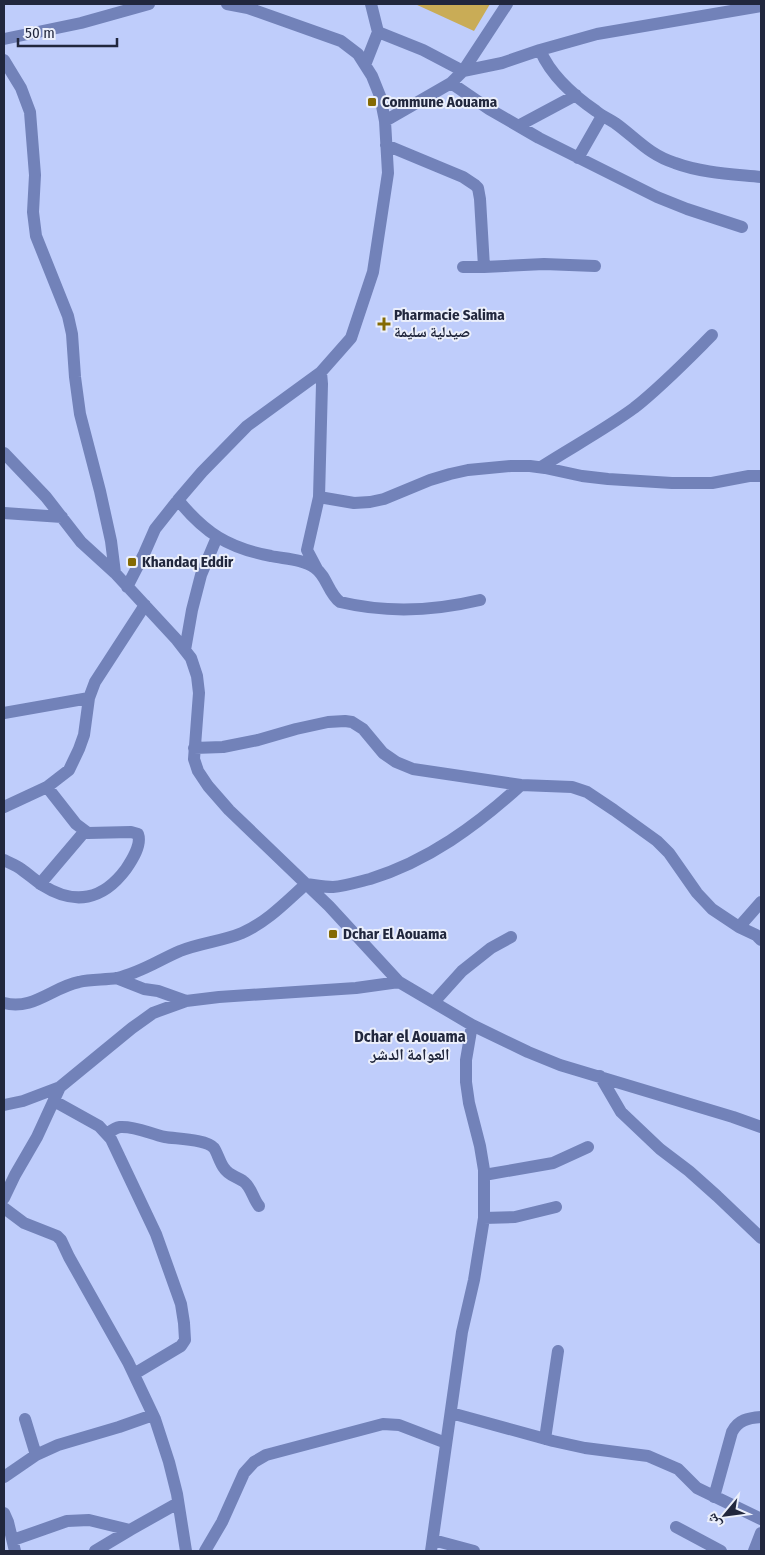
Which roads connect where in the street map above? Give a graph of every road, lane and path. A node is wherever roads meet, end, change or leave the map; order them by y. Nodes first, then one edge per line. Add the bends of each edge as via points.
1 (149, 4) edge
2 (227, 4) edge
3 (372, 4) edge
4 (507, 4) edge
5 (761, 6) edge
6 (378, 32) junction
7 (4, 39) edge
8 (540, 50) junction
9 (4, 60) edge
10 (365, 65) junction
11 (463, 71) junction
12 (451, 82) junction
13 (576, 95) junction
14 (602, 116) junction
15 (386, 121) junction
16 (518, 126) junction
17 (386, 144) junction
18 (578, 158) junction
19 (761, 177) edge
20 (742, 227) dead end
21 (595, 266) dead end
22 (484, 267) junction
23 (462, 268) dead end
24 (712, 335) dead end
25 (321, 372) junction
26 (4, 453) edge
27 (541, 467) junction
28 (761, 476) edge
29 (319, 497) junction
30 (178, 500) junction
31 (4, 514) edge
32 (62, 517) junction
33 (217, 537) junction
34 (317, 569) junction
35 (115, 573) junction
36 (127, 587) junction
37 (480, 600) dead end
38 (145, 605) junction
39 (185, 650) junction
40 (89, 698) junction
41 (4, 714) edge
42 (194, 748) junction
43 (521, 785) junction
44 (48, 787) junction
45 (4, 808) edge
46 (85, 831) junction
47 (4, 860) edge
48 (40, 884) junction
49 (306, 884) junction
50 (761, 902) edge
51 (739, 927) junction
52 (511, 937) dead end
53 (761, 940) edge
54 (116, 978) junction
55 (399, 982) junction
56 (186, 1001) junction
57 (434, 1002) junction
58 (4, 1003) edge
59 (472, 1025) junction
60 (600, 1076) junction
61 (60, 1087) junction
62 (54, 1102) junction
63 (4, 1105) edge
64 (761, 1127) edge
65 (107, 1134) junction
66 (588, 1148) dead end
67 (484, 1175) junction
68 (4, 1198) edge
69 (260, 1206) dead end
70 (556, 1207) dead end
71 (4, 1208) edge
72 (484, 1218) junction
73 (761, 1238) edge
74 (558, 1351) dead end
75 (134, 1374) junction
76 (450, 1413) junction
77 (153, 1415) junction
78 (761, 1417) edge
79 (25, 1419) dead end
80 (546, 1439) junction
81 (446, 1443) junction
82 (36, 1455) junction
83 (4, 1476) edge
84 (714, 1496) junction
85 (178, 1503) junction
86 (4, 1513) edge
87 (761, 1519) edge
88 (676, 1527) dead end
89 (130, 1530) junction
90 (761, 1533) edge
91 (14, 1545) edge
92 (432, 1546) edge
93 (95, 1551) edge
94 (186, 1551) edge
95 (204, 1551) edge
96 (474, 1551) edge
97 (722, 1551) edge
98 (754, 1551) edge

1 - 7 street via 81,24
2 - 10 street via 248,8 341,41 358,54
3 - 6 street
4 - 11 street
5 - 8 street via 597,34
6 - 10 street
6 - 11 street
8 - 11 street via 502,63
8 - 13 street via 556,76
9 - 35 street via 21,88 30,112 36,236 68,316 80,414 100,491
10 - 15 street via 377,88
11 - 12 street
12 - 15 street
12 - 16 street
13 - 14 street
13 - 16 street
14 - 18 street
14 - 19 street via 648,150 675,164
15 - 17 street
16 - 18 street
17 - 22 street via 476,184 480,199
17 - 25 street via 388,173 373,272 351,338
18 - 20 street via 658,198
21 - 22 street
22 - 23 street
24 - 27 street via 635,407
25 - 29 street
25 - 30 street via 247,426
26 - 32 street
27 - 28 street via 599,478 672,483 712,483
27 - 29 street via 468,470 370,502 354,503
29 - 34 street via 307,550
30 - 33 street via 191,516
30 - 36 street via 155,529
31 - 32 street
32 - 35 street via 81,542
33 - 34 street via 253,552 306,563
33 - 39 street via 201,575
34 - 37 street via 334,598 350,604 386,609 434,608
35 - 36 street
36 - 38 street
38 - 39 street
38 - 40 street via 95,682
39 - 42 street via 197,676 199,693
40 - 41 street
40 - 44 street via 84,735 73,764
42 - 43 street via 223,747 328,722 345,721 363,729 383,753 413,769
42 - 49 street via 198,771 208,786
43 - 49 street via 450,842 415,862 355,883 332,887
43 - 51 street via 572,787 588,792 657,841 712,909
44 - 45 street
44 - 46 street
46 - 48 street
46 - 48 street via 138,834 137,849 121,875 101,892 78,898 66,897
47 - 48 street
49 - 54 street via 272,914 242,933 199,944
49 - 55 street
50 - 51 street
51 - 53 street
52 - 57 street via 462,971
54 - 56 street
54 - 58 street via 78,982 23,1004
55 - 56 street
55 - 57 street
56 - 61 street via 153,1014 132,1028
57 - 59 street
59 - 60 street via 560,1065
59 - 67 street via 466,1082
60 - 64 street
60 - 73 street via 621,1112
61 - 62 street
61 - 63 street
62 - 65 street via 99,1126
62 - 68 street
65 - 69 street via 119,1127 134,1128 207,1144 214,1148 230,1175 243,1181 250,1189
65 - 75 street via 156,1234 181,1304 184,1323 185,1340 181,1346
66 - 67 street via 553,1163
67 - 72 street
70 - 72 street via 516,1217
71 - 75 street via 24,1223 61,1240
72 - 76 street
74 - 80 street
75 - 77 street
76 - 80 street
76 - 81 street
77 - 82 street
77 - 85 street via 167,1454
78 - 84 street via 746,1419 735,1426
79 - 82 street
80 - 84 street via 648,1456 678,1469 697,1488
81 - 92 street
81 - 95 street via 399,1425 383,1424 266,1455 244,1473 222,1522
82 - 83 street
84 - 87 street
85 - 89 street
85 - 94 street
86 - 91 street
88 - 97 street
89 - 91 street via 89,1520 67,1520
89 - 93 street
90 - 98 street
92 - 96 street

